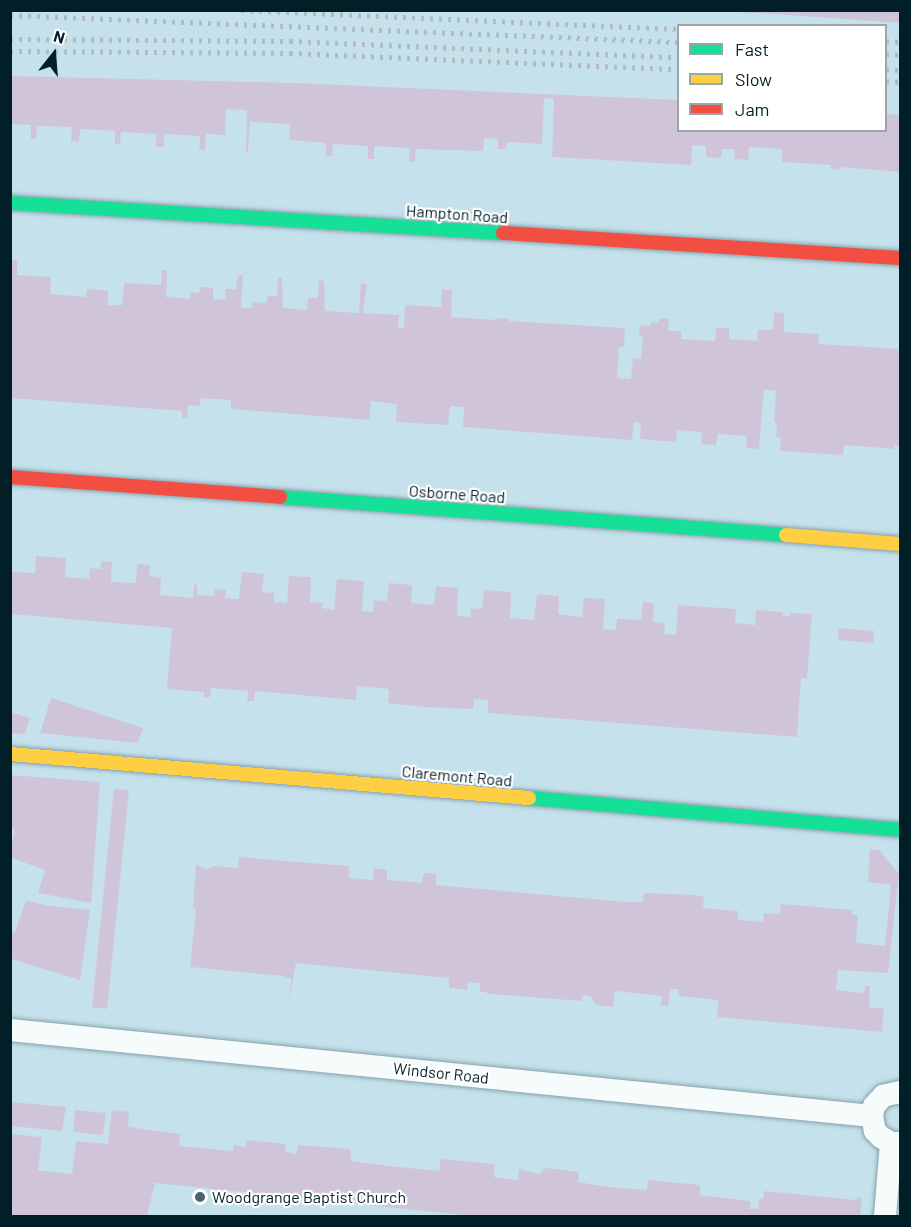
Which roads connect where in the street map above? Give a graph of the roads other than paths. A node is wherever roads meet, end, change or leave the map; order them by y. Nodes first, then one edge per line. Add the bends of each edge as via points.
1 (10, 203) edge
2 (900, 258) edge
3 (10, 477) edge
4 (900, 544) edge
5 (10, 754) edge
6 (900, 830) edge
7 (10, 1030) edge
8 (900, 1087) edge
9 (872, 1116) junction
10 (896, 1143) edge
11 (885, 1216) edge

1 - 2 street, Hampton Road
3 - 4 street, Osborne Road
5 - 6 street, Claremont Road
7 - 9 street, Windsor Road
8 - 9 street via 879,1100
9 - 10 street via 875,1131
10 - 11 street

